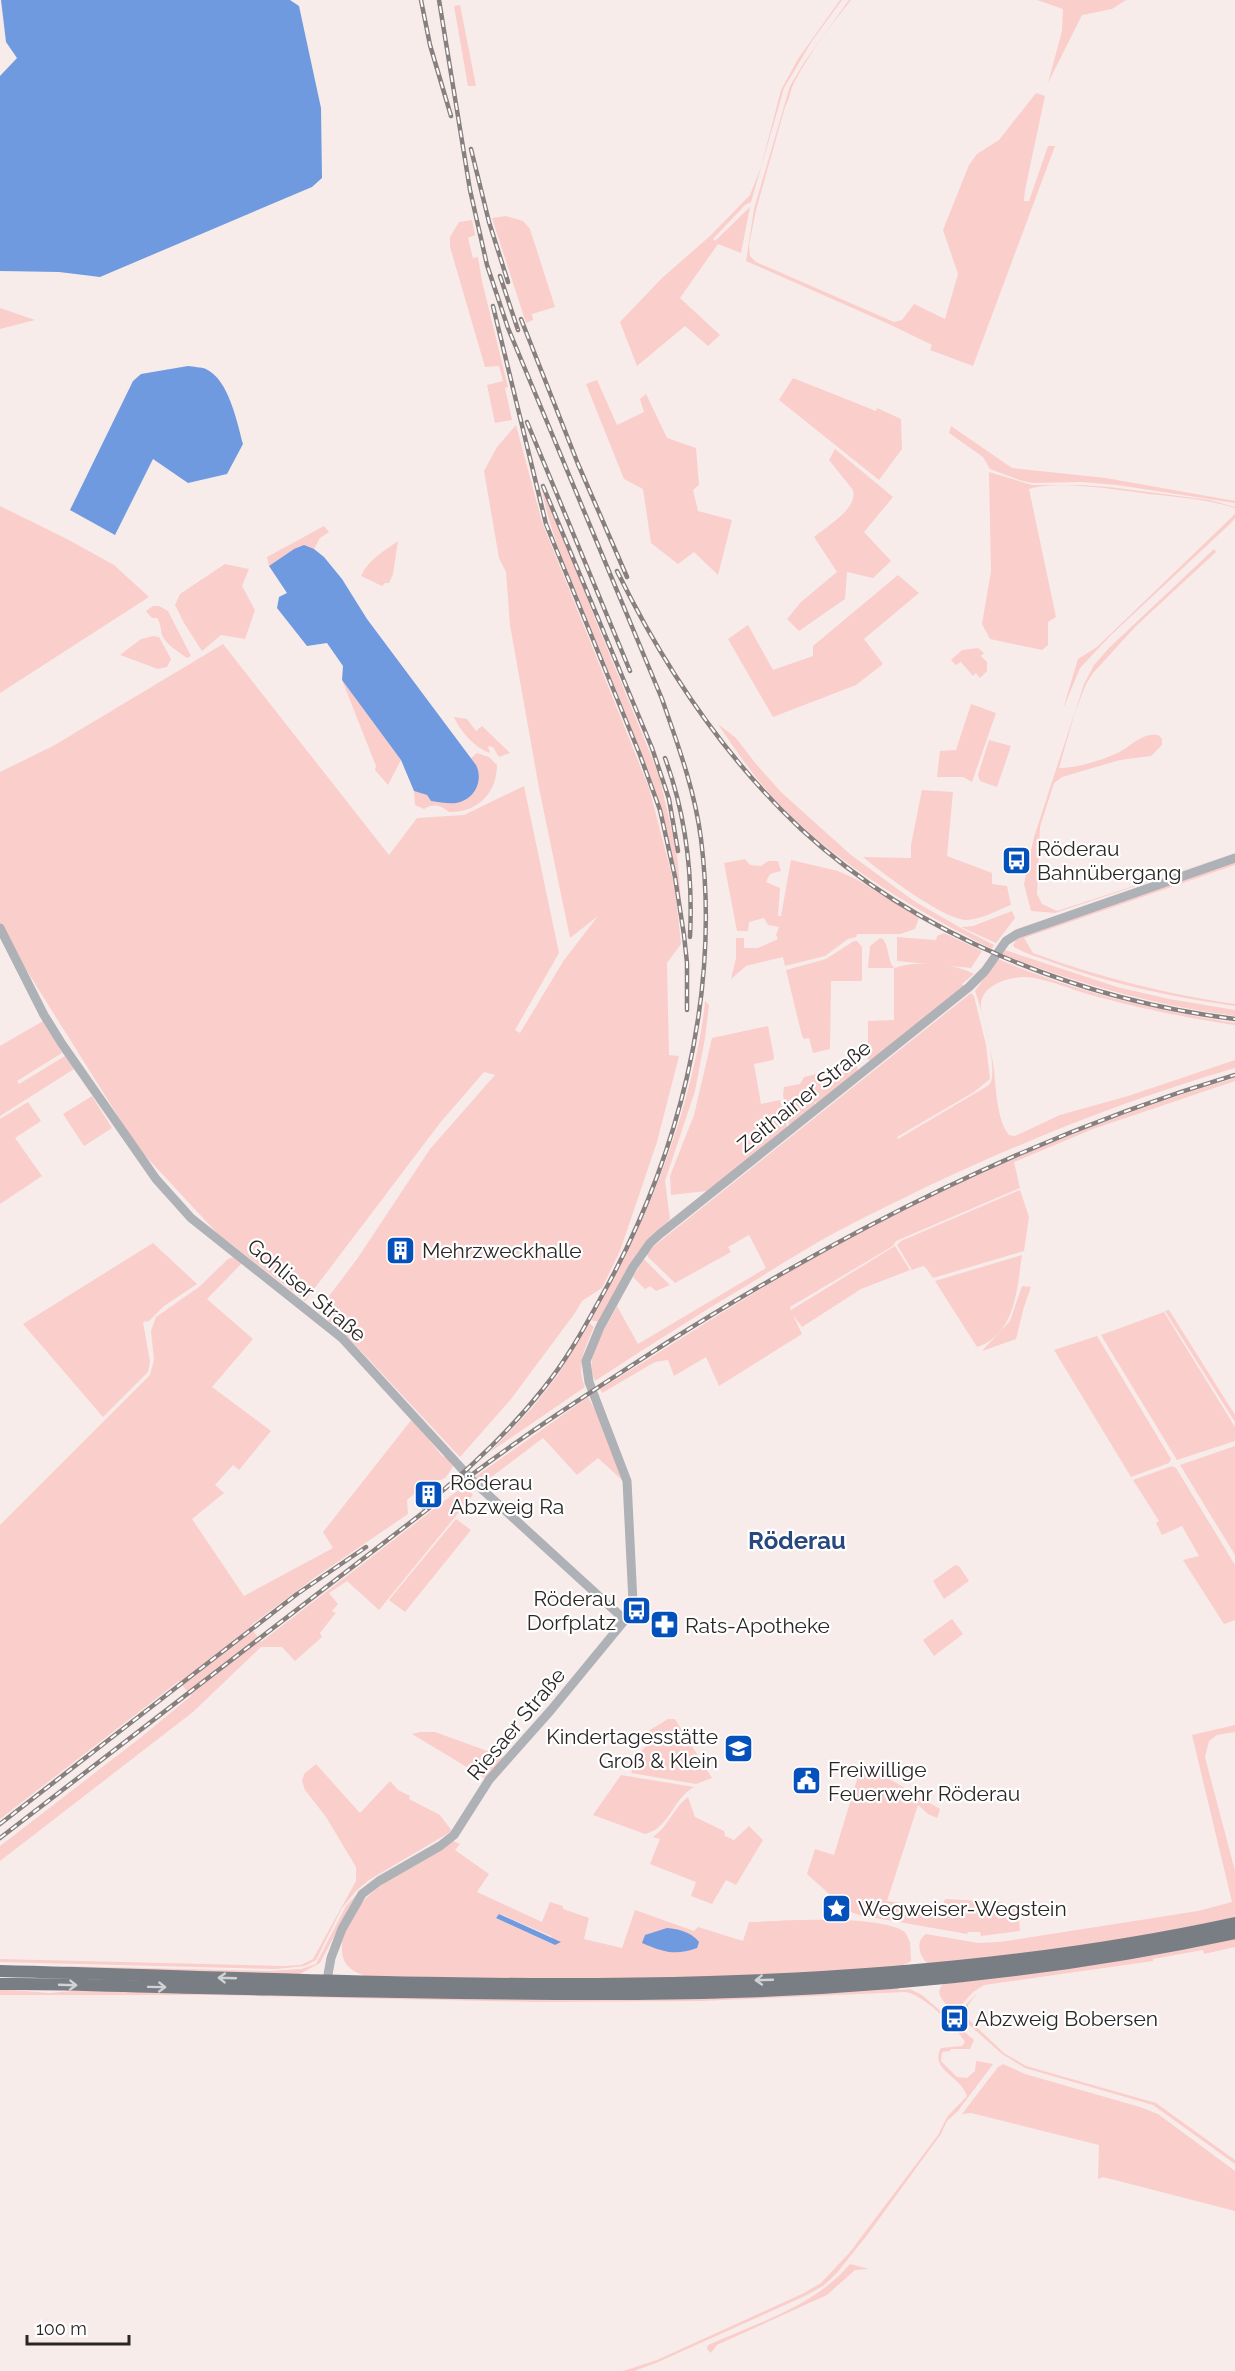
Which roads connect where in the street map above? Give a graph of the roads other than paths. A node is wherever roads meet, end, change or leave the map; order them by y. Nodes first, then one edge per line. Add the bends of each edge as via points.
1 (1235, 858) edge
2 (0, 928) edge
3 (626, 1620) junction
4 (1235, 1923) edge
5 (1235, 1934) edge
6 (0, 1971) edge
7 (327, 1980) junction
8 (0, 1984) edge
9 (312, 1989) junction

1 - 3 street, Zeithainer Straße via 1011,938 969,987 646,1248 600,1327 586,1361 589,1382 627,1481 633,1587
2 - 3 street, Gohliser Straße via 44,1015 148,1168 183,1210 342,1338 474,1482
3 - 7 street, Riesaer Straße via 489,1780 454,1835 362,1894 338,1939
4 -> 7 main road via 1050,1956 842,1977 634,1984
5 - 9 main road via 1009,1971 832,1987 634,1994
7 -> 6 main road
7 - 9 main road
8 -> 9 main road

